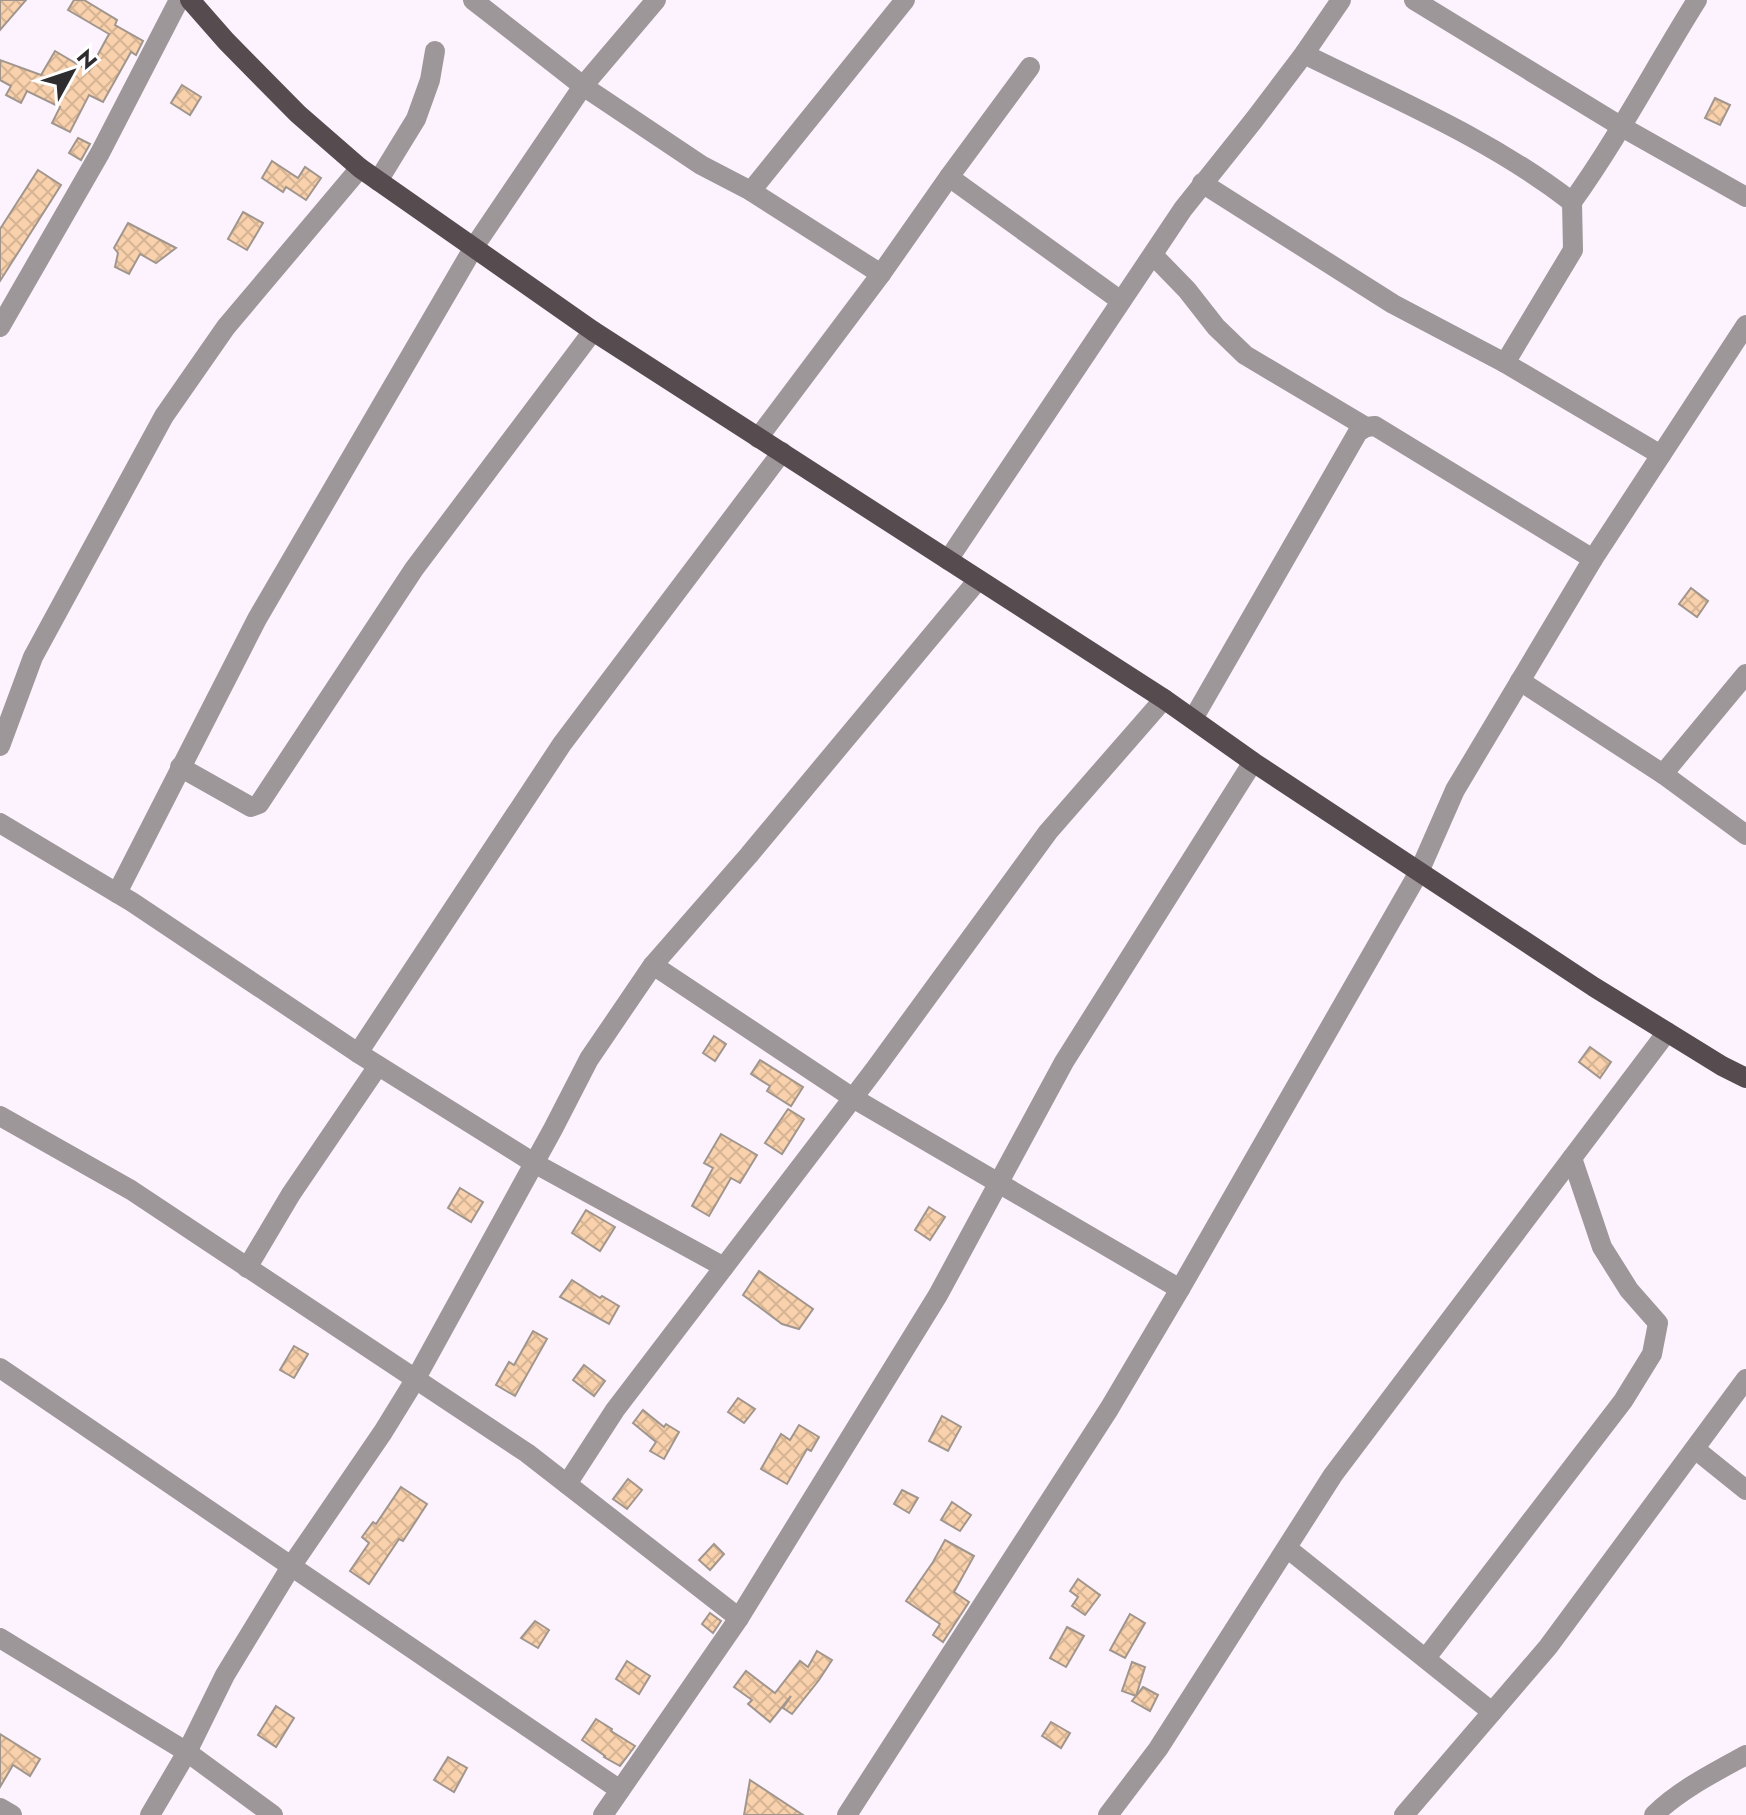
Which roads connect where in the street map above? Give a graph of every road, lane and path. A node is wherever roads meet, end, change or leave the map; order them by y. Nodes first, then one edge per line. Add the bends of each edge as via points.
1 (179, 0) edge
2 (190, 0) edge
3 (473, 0) edge
4 (656, 0) edge
5 (905, 0) edge
6 (1341, 0) edge
7 (1414, 0) edge
8 (1697, 0) edge
9 (435, 51) dead end
10 (1304, 54) junction
11 (1030, 67) dead end
12 (583, 86) junction
13 (1622, 127) junction
14 (360, 168) junction
15 (949, 177) junction
16 (378, 181) junction
17 (1202, 183) junction
18 (751, 191) junction
19 (1746, 197) edge
20 (1572, 202) junction
21 (474, 247) junction
22 (1153, 255) junction
23 (881, 274) junction
24 (1121, 301) junction
25 (1746, 325) edge
26 (0, 327) edge
27 (593, 331) junction
28 (1505, 363) junction
29 (1366, 427) junction
30 (758, 438) junction
31 (782, 452) junction
32 (1661, 455) junction
33 (1593, 559) junction
34 (948, 560) junction
35 (978, 580) junction
36 (1746, 674) edge
37 (1520, 681) junction
38 (1164, 699) junction
39 (1193, 719) junction
40 (0, 746) edge
41 (1253, 762) junction
42 (180, 767) junction
43 (1663, 774) junction
44 (0, 823) edge
45 (1746, 835) edge
46 (1419, 872) junction
47 (117, 893) junction
48 (653, 965) junction
49 (1667, 1032) junction
50 (358, 1053) junction
51 (378, 1066) junction
52 (1746, 1078) edge
53 (853, 1098) junction
54 (0, 1116) edge
55 (1572, 1158) junction
56 (534, 1163) junction
57 (999, 1182) junction
58 (724, 1267) junction
59 (247, 1268) junction
60 (1180, 1289) junction
61 (0, 1368) edge
62 (1746, 1379) edge
63 (415, 1380) junction
64 (1695, 1449) junction
65 (567, 1484) junction
66 (1746, 1490) edge
67 (1287, 1548) junction
68 (292, 1565) junction
69 (739, 1618) junction
70 (0, 1638) edge
71 (1426, 1658) junction
72 (1492, 1712) junction
73 (187, 1752) junction
74 (1746, 1755) edge
75 (620, 1790) junction
76 (0, 1808) edge
77 (12, 1815) edge
78 (150, 1815) edge
79 (273, 1815) edge
80 (603, 1815) edge
81 (847, 1815) edge
82 (1108, 1815) edge
83 (1404, 1815) edge
84 (1654, 1815) edge

1 - 26 street via 100,153
2 - 14 main road via 298,114
3 - 12 street
4 - 12 street
5 - 18 street
6 - 10 street
7 - 13 street
8 - 13 street
9 - 16 street via 416,119
10 - 17 street
10 - 20 street via 1503,155
11 - 15 street
12 - 18 street via 701,165
12 - 21 street
13 - 19 street
13 - 20 street
14 - 16 main road
14 - 40 street via 226,327 164,416 33,657
15 - 23 street
15 - 24 street
16 - 21 main road
17 - 22 street
17 - 28 street via 1393,304
18 - 23 street
20 - 28 street via 1573,250
21 - 27 main road
21 - 42 street via 257,619
22 - 24 street
22 - 29 street via 1245,355
23 - 30 street
24 - 34 street
25 - 32 street
27 - 30 main road
27 - 42 street via 414,569 259,804 251,807
28 - 32 street
29 - 33 street via 1375,426
29 - 39 street via 1358,432
30 - 31 main road
31 - 34 main road
31 - 50 street via 562,744
32 - 33 street
33 - 37 street
34 - 35 main road
35 - 38 main road
35 - 48 street
36 - 43 street
37 - 43 street
37 - 46 street via 1455,790
38 - 39 main road
38 - 53 street via 1048,832
39 - 41 main road
41 - 46 main road
41 - 57 street via 1064,1062
42 - 47 street
43 - 45 street
44 - 47 street
46 - 49 main road
46 - 60 street
47 - 50 street
48 - 53 street
48 - 56 street via 589,1059
49 - 52 main road
49 - 55 street
50 - 51 street
51 - 56 street
51 - 59 street
53 - 57 street
53 - 58 street
54 - 59 street via 131,1190
55 - 67 street via 1333,1475
55 - 71 street via 1602,1247 1658,1323 1652,1354 1623,1401
56 - 58 street
56 - 63 street
57 - 60 street
57 - 69 street via 938,1295
58 - 65 street via 615,1410
59 - 63 street
60 - 81 street via 1109,1409
61 - 68 street
62 - 64 street
63 - 65 street
63 - 68 street
64 - 66 street
64 - 72 street via 1548,1647
65 - 69 street
67 - 71 street
67 - 82 street via 1158,1749
68 - 73 street via 225,1675
68 - 75 street
69 - 75 street
70 - 73 street
71 - 72 street
72 - 83 street
73 - 78 street
73 - 79 street
74 - 84 street
75 - 80 street
76 - 77 street

